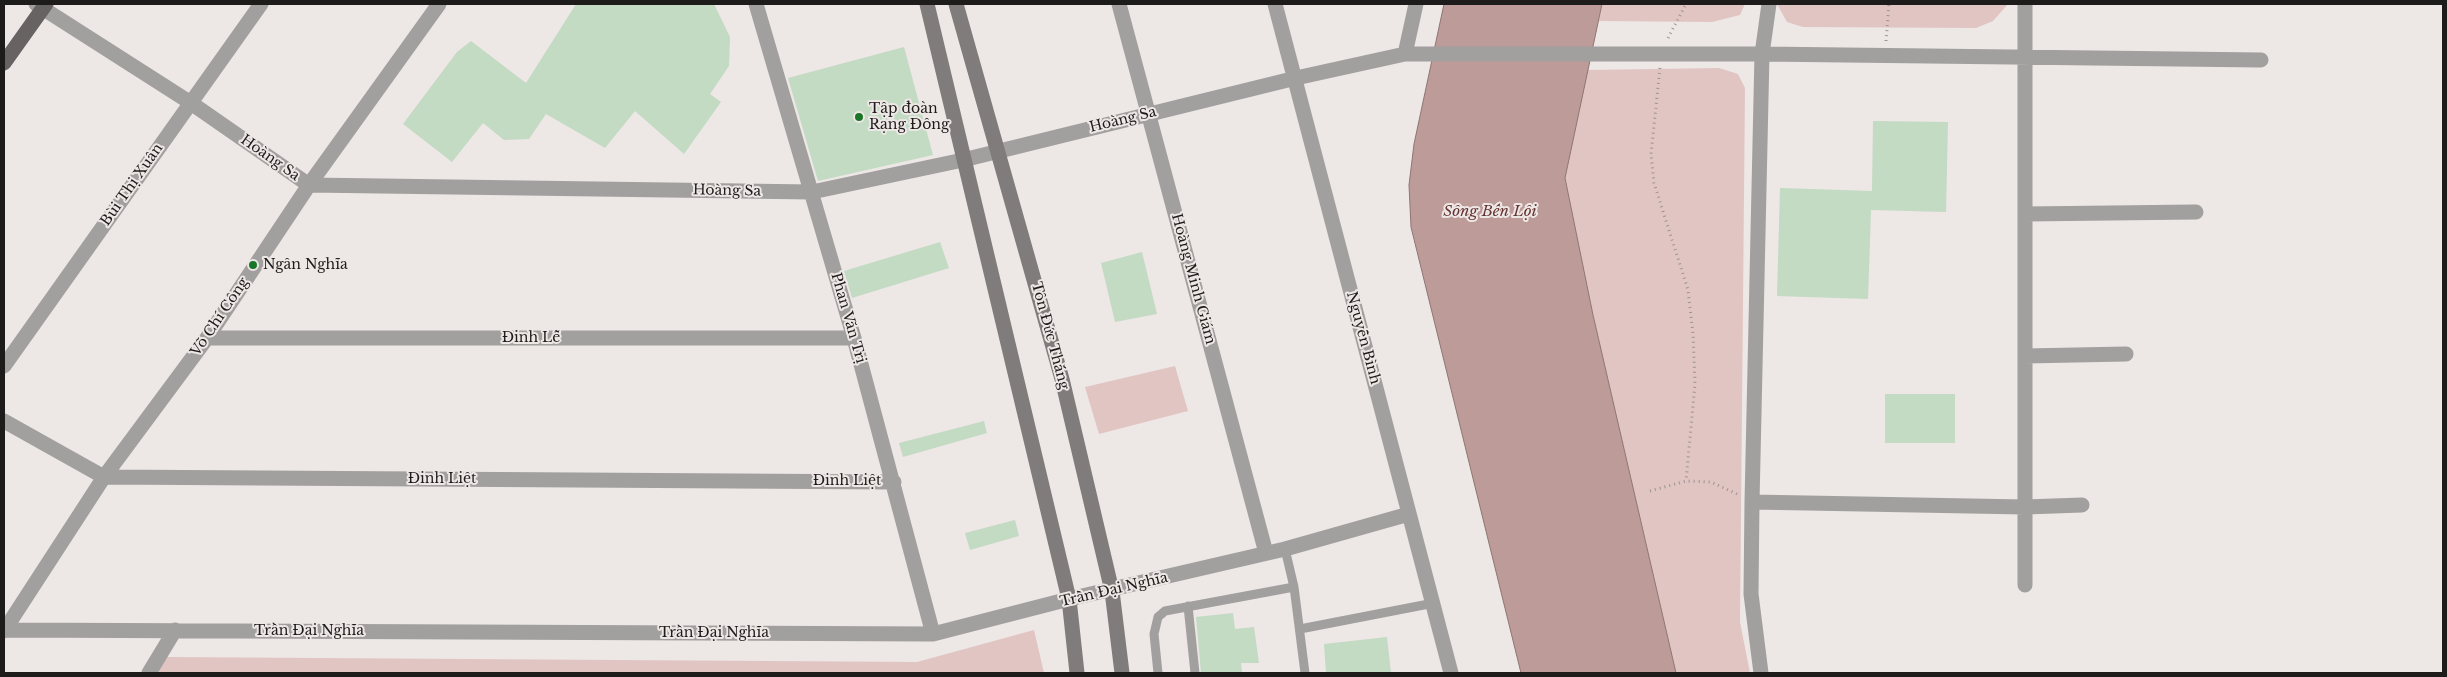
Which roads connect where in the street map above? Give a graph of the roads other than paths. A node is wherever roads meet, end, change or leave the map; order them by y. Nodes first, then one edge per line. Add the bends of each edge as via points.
1 (261, 4) edge
2 (440, 4) edge
3 (756, 4) edge
4 (926, 4) edge
5 (956, 4) edge
6 (1118, 4) edge
7 (1275, 4) edge
8 (1416, 4) edge
9 (1769, 4) edge
10 (2026, 4) edge
11 (41, 5) edge
12 (1404, 54) junction
13 (1762, 54) junction
14 (2026, 58) junction
15 (2261, 60) dead end
16 (4, 63) edge
17 (1296, 78) junction
18 (191, 102) junction
19 (1148, 114) junction
20 (999, 152) junction
21 (963, 160) junction
22 (309, 184) junction
23 (812, 192) junction
24 (2196, 212) dead end
25 (2025, 214) junction
26 (207, 338) junction
27 (854, 338) junction
28 (2126, 354) dead end
29 (2025, 356) junction
30 (4, 366) edge
31 (4, 421) edge
32 (104, 477) junction
33 (894, 482) junction
34 (1752, 502) junction
35 (2082, 505) dead end
36 (2025, 508) junction
37 (1409, 514) junction
38 (1285, 549) junction
39 (1266, 553) junction
40 (2025, 585) dead end
41 (1294, 587) junction
42 (1112, 591) junction
43 (1069, 599) junction
44 (1434, 603) junction
45 (1188, 606) junction
46 (1300, 629) junction
47 (175, 630) junction
48 (4, 631) edge
49 (933, 634) junction
50 (149, 673) edge
51 (1078, 673) edge
52 (1122, 673) edge
53 (1158, 673) edge
54 (1195, 673) edge
55 (1305, 673) edge
56 (1451, 673) edge
57 (1761, 673) edge

1 - 18 street, Bùi Thị Xuân
2 - 22 street, Võ Chí Công
3 - 23 street, Phan Văn Trị
4 - 21 main road
5 - 20 main road, Tôn Đức Thắng
6 - 19 street, Hoàng Minh Giám
7 - 17 street, Nguyễn Bình
8 - 12 street
9 - 13 street
10 - 14 street
11 - 16 main road
11 - 18 street, Hoàng Sa
12 - 13 street, Hoàng Sa
12 - 17 street, Hoàng Sa
13 - 14 street, Hoàng Sa
13 - 34 street
14 - 15 street, Hoàng Sa
14 - 25 street
17 - 19 street, Hoàng Sa
17 - 37 street, Nguyễn Bình
18 - 22 street, Hoàng Sa
18 - 30 street, Bùi Thị Xuân
19 - 20 street, Hoàng Sa
19 - 39 street, Hoàng Minh Giám
20 - 21 street, Hoàng Sa
20 - 42 main road, Tôn Đức Thắng via 1062,378
21 - 23 street, Hoàng Sa
21 - 43 main road
22 - 23 street, Hoàng Sa
22 - 26 street, Võ Chí Công
23 - 27 street, Phan Văn Trị
24 - 25 street
25 - 29 street
26 - 27 street, Đinh Lễ
26 - 32 street, Võ Chí Công
27 - 33 street, Phan Văn Trị
28 - 29 street
29 - 36 street
31 - 32 street, Đinh Liệt
32 - 33 street, Đinh Liệt
32 - 48 street, Võ Chí Công
33 - 49 street, Phan Văn Trị
34 - 36 street
34 - 57 street via 1751,594
35 - 36 street
36 - 40 street
37 - 38 street, Trần Đại Nghĩa
37 - 44 street, Nguyễn Bình
38 - 39 street, Trần Đại Nghĩa
38 - 41 lane
39 - 42 street, Trần Đại Nghĩa
41 - 45 lane
41 - 46 lane
42 - 43 street, Trần Đại Nghĩa
42 - 52 main road, Tôn Đức Thắng
43 - 49 street, Trần Đại Nghĩa
43 - 51 main road
44 - 46 lane
44 - 56 street, Nguyễn Bình
45 - 53 lane via 1165,611 1158,617 1154,634
45 - 54 lane
46 - 55 lane
47 - 48 street, Trần Đại Nghĩa
47 - 49 street, Trần Đại Nghĩa
47 - 50 street

